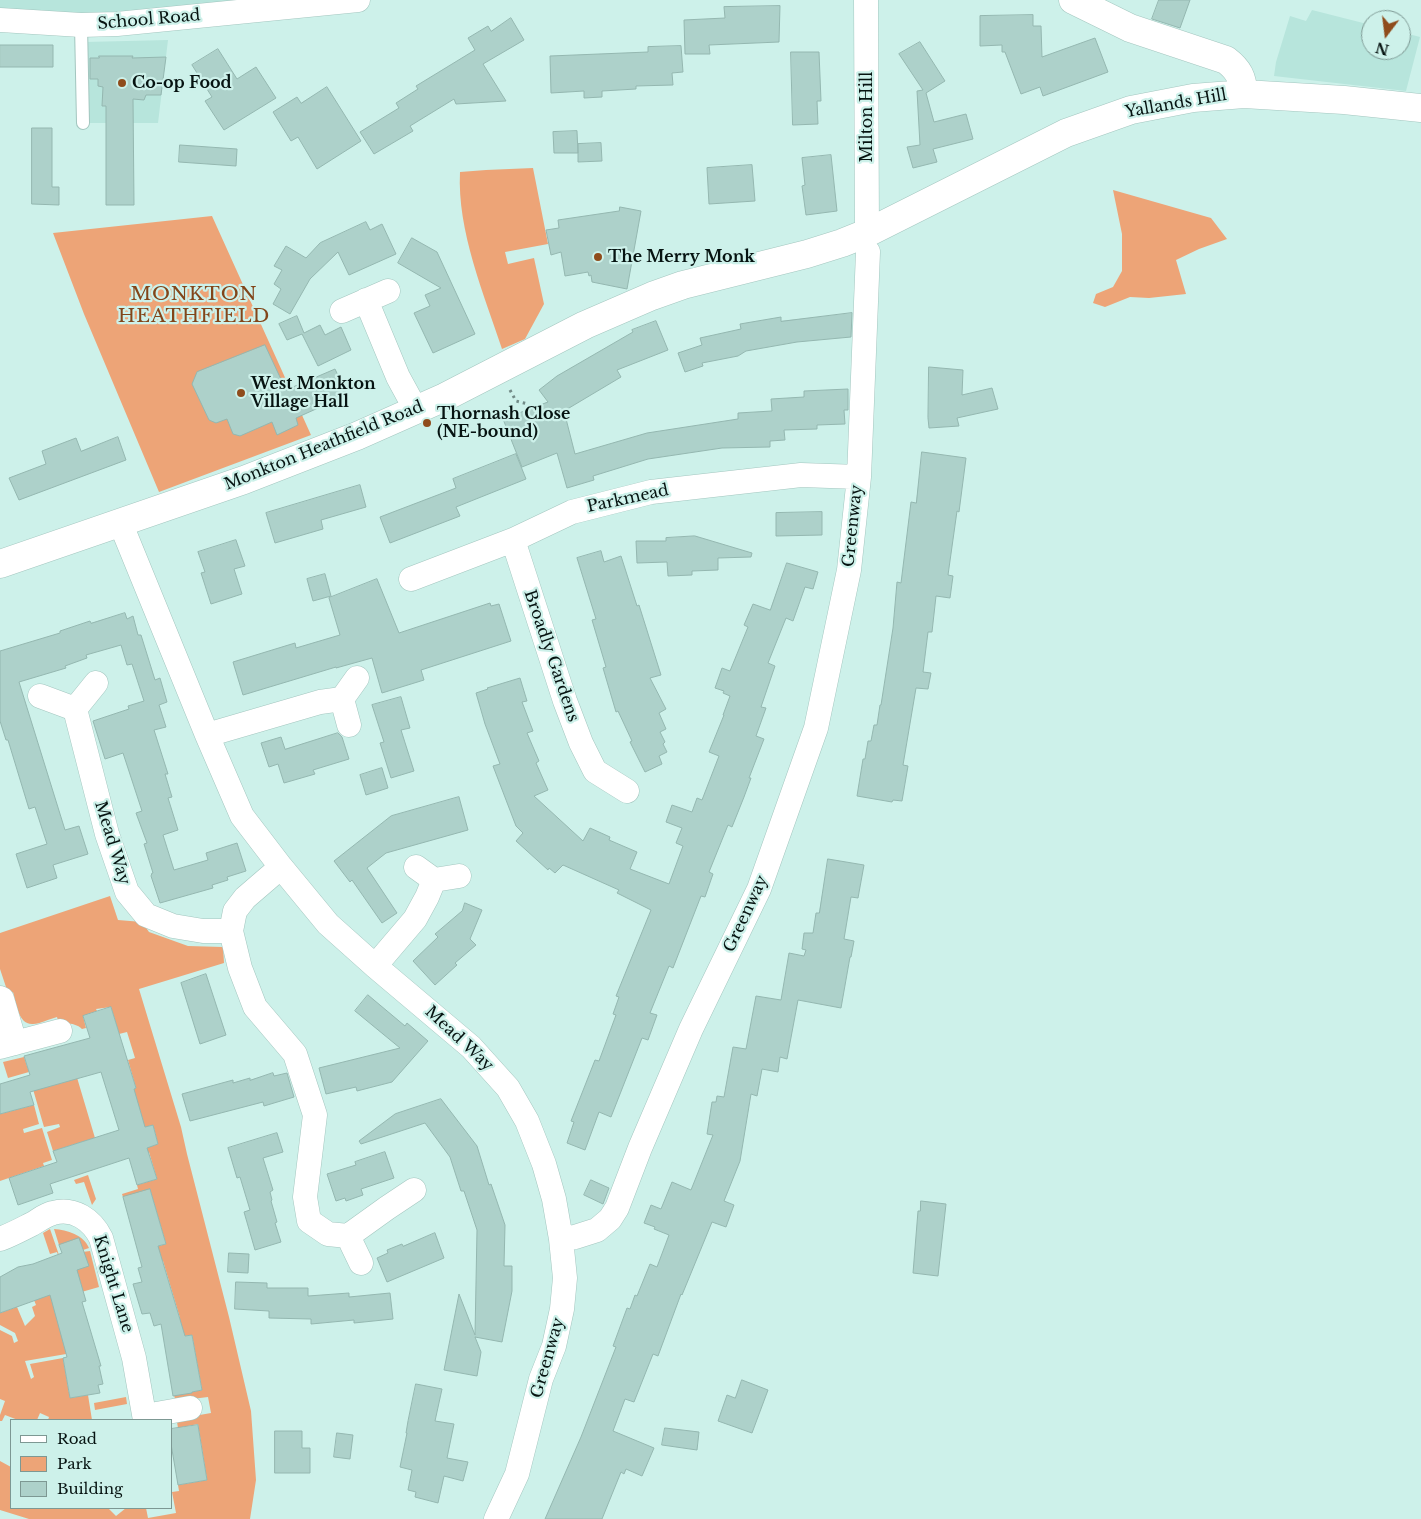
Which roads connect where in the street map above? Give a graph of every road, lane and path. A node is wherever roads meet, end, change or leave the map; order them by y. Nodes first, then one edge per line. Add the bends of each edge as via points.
1 (358, 0) edge
2 (866, 0) edge
3 (1073, 0) edge
4 (0, 20) edge
5 (81, 25) junction
6 (1244, 94) junction
7 (1421, 108) edge
8 (83, 123) dead end
9 (868, 232) junction
10 (388, 291) dead end
11 (366, 300) junction
12 (342, 310) dead end
13 (416, 410) junction
14 (859, 476) junction
15 (120, 522) junction
16 (513, 540) junction
17 (0, 564) edge
18 (411, 579) dead end
19 (357, 678) dead end
20 (96, 683) dead end
21 (40, 696) dead end
22 (342, 699) junction
23 (75, 709) junction
24 (349, 725) dead end
25 (207, 734) junction
26 (628, 791) dead end
27 (281, 867) junction
28 (459, 876) dead end
29 (231, 931) junction
30 (375, 966) junction
31 (0, 998) edge
32 (60, 1031) dead end
33 (7, 1045) edge
34 (414, 1190) dead end
35 (348, 1236) junction
36 (0, 1239) edge
37 (561, 1239) junction
38 (361, 1263) dead end
39 (190, 1408) dead end
40 (145, 1418) edge
41 (496, 1519) edge

1 - 5 street, School Road
2 - 9 street, Milton Hill
3 - 6 street via 1130,28 1226,60 1236,68 1243,81
4 - 5 street, School Road
5 - 8 lane
6 - 7 street, Yallands Hill
6 - 9 street, Yallands Hill via 1193,98 1130,110 1066,133
9 - 13 street, Monkton Heathfield Road via 806,254 652,296 585,325
9 - 14 street, Greenway
10 - 11 street
11 - 12 street
11 - 13 street via 398,377
13 - 15 street, Monkton Heathfield Road via 244,480
14 - 16 street, Parkmead via 801,475 652,492 572,512
14 - 37 street, Greenway via 849,570 816,728 759,889 691,1029 617,1208 610,1220 597,1230
15 - 17 street, Monkton Heathfield Road
15 - 25 street, Mead Way
16 - 18 street, Parkmead
16 - 26 street, Broadly Gardens via 590,777
19 - 22 street
20 - 23 street
21 - 23 street
22 - 24 street
22 - 25 street via 320,702
23 - 29 street, Mead Way via 107,834 127,892 146,915 173,926
25 - 27 street, Mead Way via 242,816
27 - 29 street via 245,898 235,911
27 - 30 street, Mead Way via 328,924
28 - 30 street via 425,873 427,897 415,919
29 - 35 street via 240,968 255,1007 295,1054 315,1115 305,1196 309,1221 328,1234
30 - 37 street, Mead Way via 471,1047 508,1088 527,1121 544,1164
31 - 33 street
32 - 33 street
34 - 35 street
35 - 38 street
36 - 40 street, Knight Lane via 54,1212 74,1213 95,1226 132,1349
37 - 41 street, Greenway via 565,1278 554,1346 541,1379 517,1474
39 - 40 street, Knight Lane

